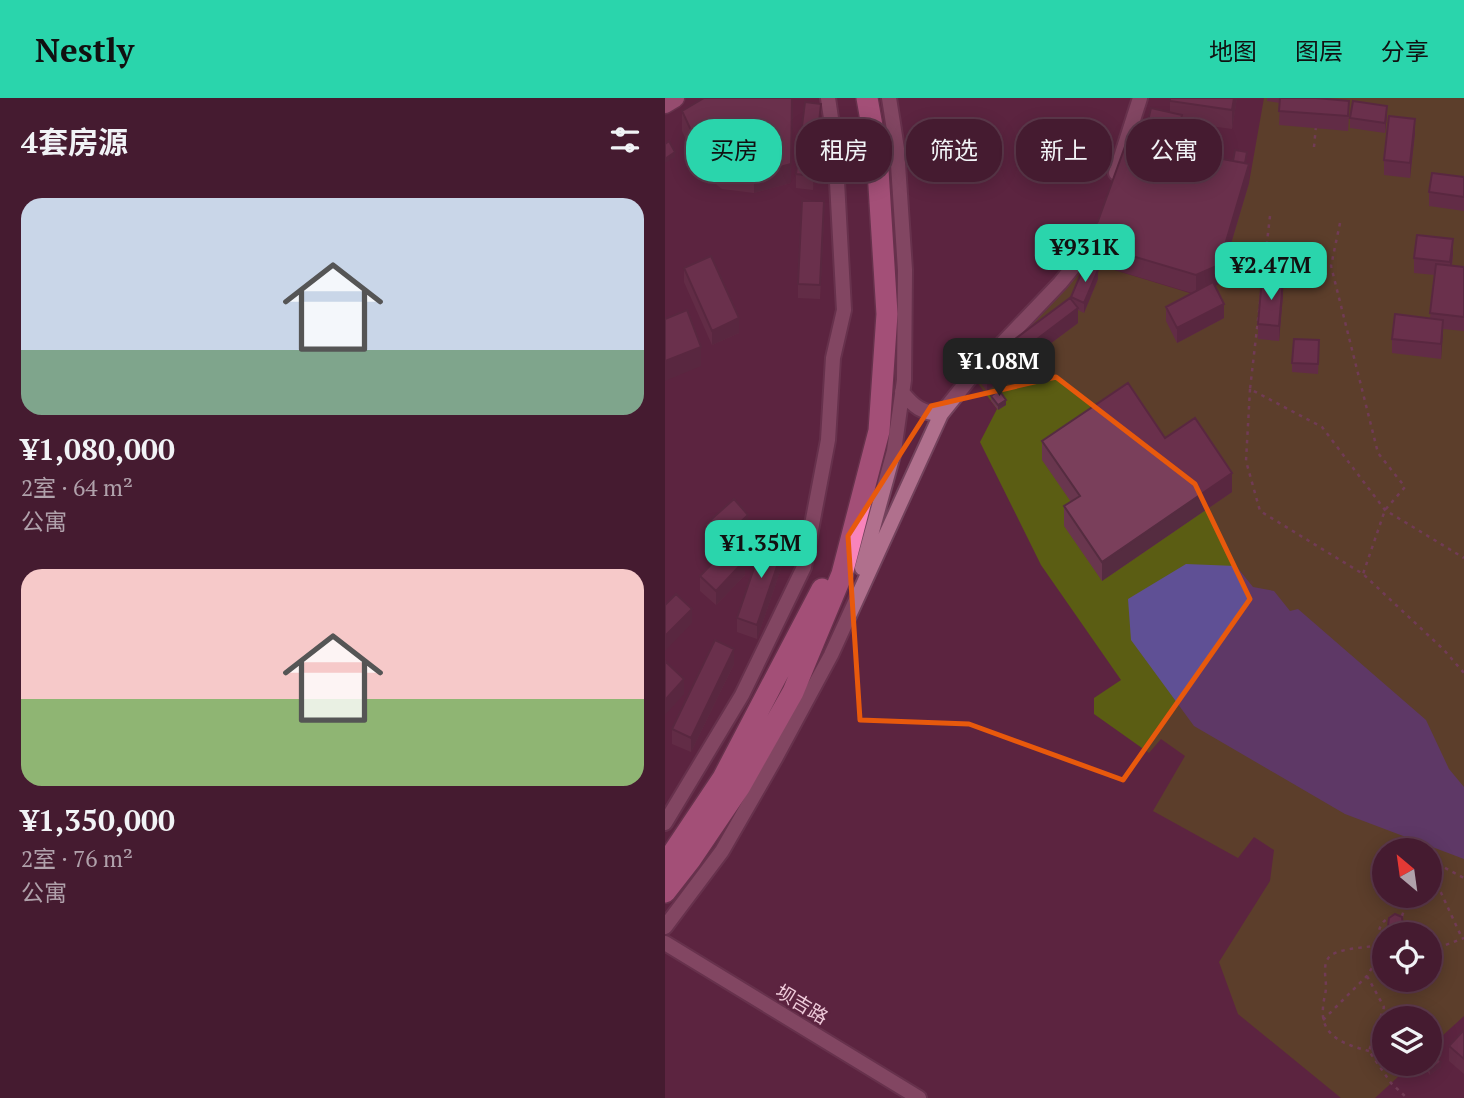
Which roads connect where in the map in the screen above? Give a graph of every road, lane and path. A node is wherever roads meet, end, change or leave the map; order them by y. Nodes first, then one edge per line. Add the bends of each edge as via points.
1 (675, 98) edge
2 (828, 98) edge
3 (855, 98) edge
4 (867, 98) edge
5 (889, 98) edge
6 (1140, 98) edge
7 (665, 104) edge
8 (1317, 122) edge
9 (1314, 148) dead end
10 (1113, 183) edge
11 (1270, 216) dead end
12 (1100, 220) edge
13 (1340, 223) dead end
14 (1264, 262) junction
15 (1331, 266) junction
16 (1250, 388) junction
17 (902, 392) junction
18 (941, 414) junction
19 (1385, 510) junction
20 (1464, 558) edge
21 (1363, 574) junction
22 (822, 650) junction
23 (1464, 673) edge
24 (665, 823) edge
25 (665, 864) edge
26 (1442, 866) edge
27 (1464, 878) edge
28 (665, 892) edge
29 (1442, 894) edge
30 (1405, 908) edge
31 (1402, 917) junction
32 (1383, 922) edge
33 (1408, 922) edge
34 (665, 927) edge
35 (1463, 938) edge
36 (665, 943) edge
37 (1442, 946) edge
38 (1372, 948) edge
39 (1372, 967) edge
40 (1367, 976) junction
41 (1323, 1021) junction
42 (1369, 1051) junction
43 (919, 1098) edge
44 (1407, 1098) edge

1 - 7 main road
2 - 24 street via 844,310 833,358 828,440 804,567 742,695
3 - 25 highway via 866,165 875,302 864,437 833,562 723,778
4 - 22 highway via 877,154 887,314 879,431
5 - 17 street via 905,270
6 - 10 street
8 - 9 path
11 - 14 path
12 - 18 street via 1075,266
13 - 15 path
14 - 15 path
14 - 16 path
15 - 19 path via 1378,453 1405,487
16 - 19 path via 1322,427
16 - 21 path via 1246,461 1260,511
17 - 18 street via 925,413
17 - 22 street via 894,451 867,555
18 - 22 street
19 - 20 path
19 - 21 path
21 - 23 path
22 - 28 highway via 740,786
22 - 34 street via 776,757 722,851
26 - 27 path
29 - 35 path
30 - 31 path
31 - 32 path via 1392,916
31 - 33 path
35 - 37 path
36 - 43 street, 坝吉路
38 - 41 path via 1330,956 1325,969
39 - 40 path
40 - 41 path
40 - 42 path via 1384,1007
41 - 42 path via 1330,1034 1346,1045
42 - 44 path

